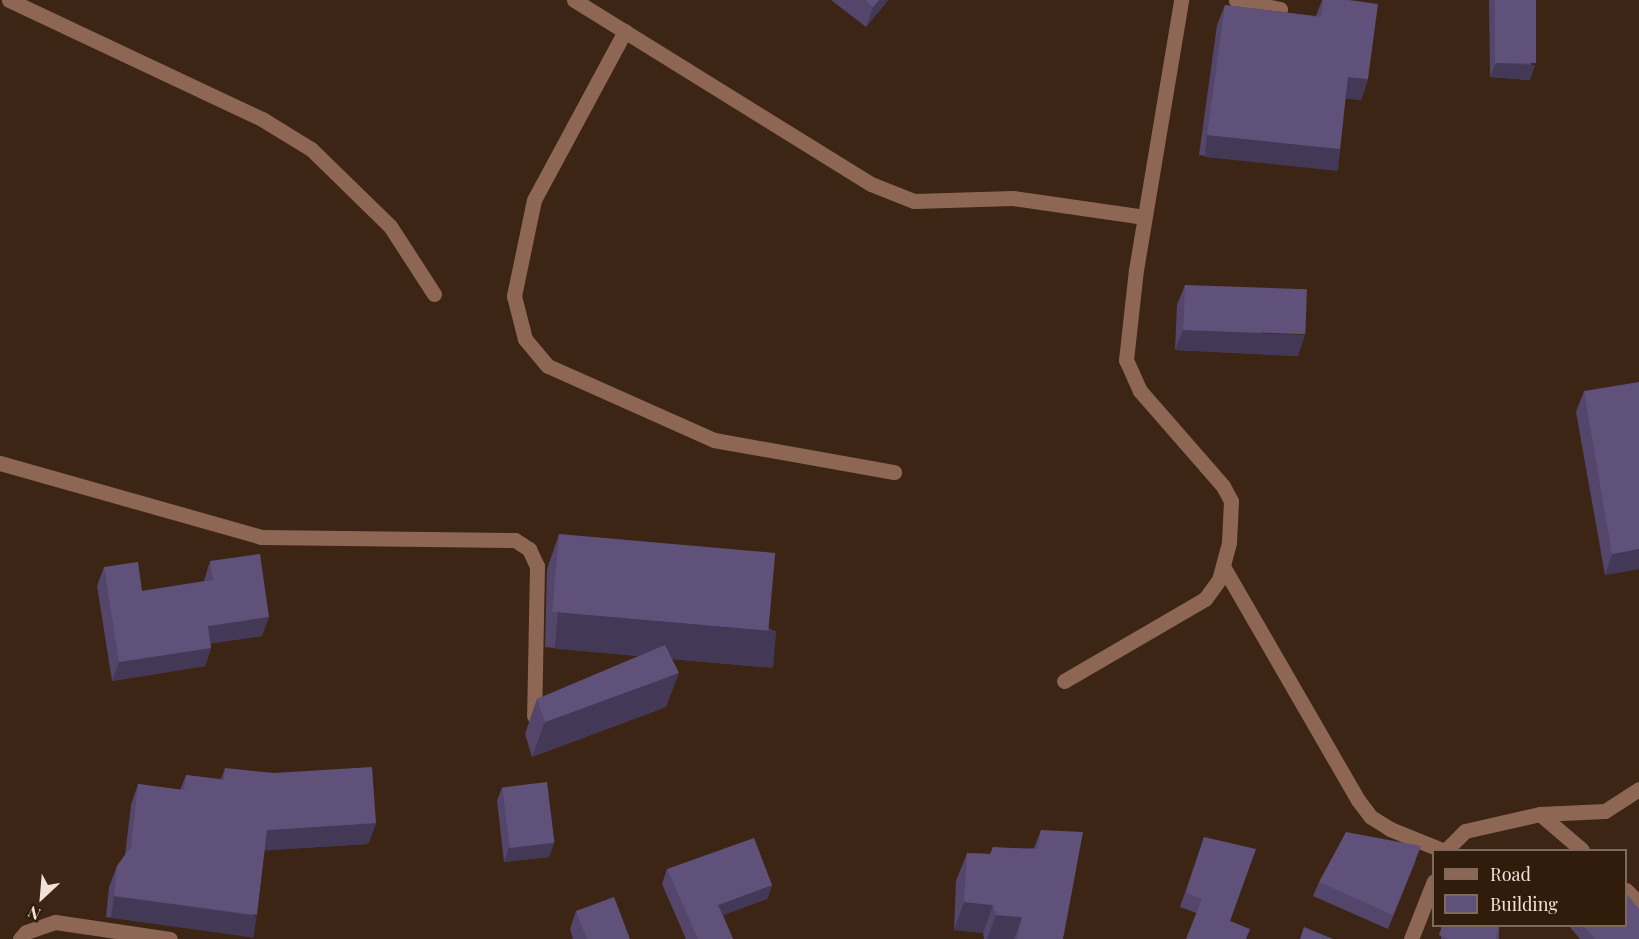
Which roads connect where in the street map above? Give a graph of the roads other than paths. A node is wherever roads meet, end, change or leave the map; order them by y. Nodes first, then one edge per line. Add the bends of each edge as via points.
1 (9, 0) edge
2 (574, 0) edge
3 (1181, 0) edge
4 (1236, 0) edge
5 (1280, 9) edge
6 (625, 31) junction
7 (1145, 217) junction
8 (434, 294) dead end
9 (0, 463) edge
10 (894, 472) dead end
11 (1224, 568) junction
12 (1064, 681) dead end
13 (534, 716) dead end
14 (1639, 789) edge
15 (1540, 813) junction
16 (1441, 849) edge
17 (1445, 849) edge
18 (1581, 849) edge
19 (1432, 886) edge
20 (1627, 891) edge
21 (1639, 903) edge
22 (20, 939) edge
23 (170, 939) edge
24 (1411, 939) edge

1 - 8 street via 262,119 311,149 390,226
2 - 6 street
3 - 7 street
4 - 5 street
6 - 7 street via 871,184 914,201 1013,198
6 - 10 street via 534,200 514,296 525,339 548,366 714,440
7 - 11 street via 1126,360 1140,391 1223,486 1231,501
9 - 13 street via 261,537 515,540 529,549 537,566
11 - 12 street via 1205,599
11 - 16 street via 1371,817 1390,829
14 - 15 street via 1605,811
15 - 17 street via 1465,831
15 - 18 street
19 - 24 street
20 - 21 street
22 - 23 street via 26,932 55,922

